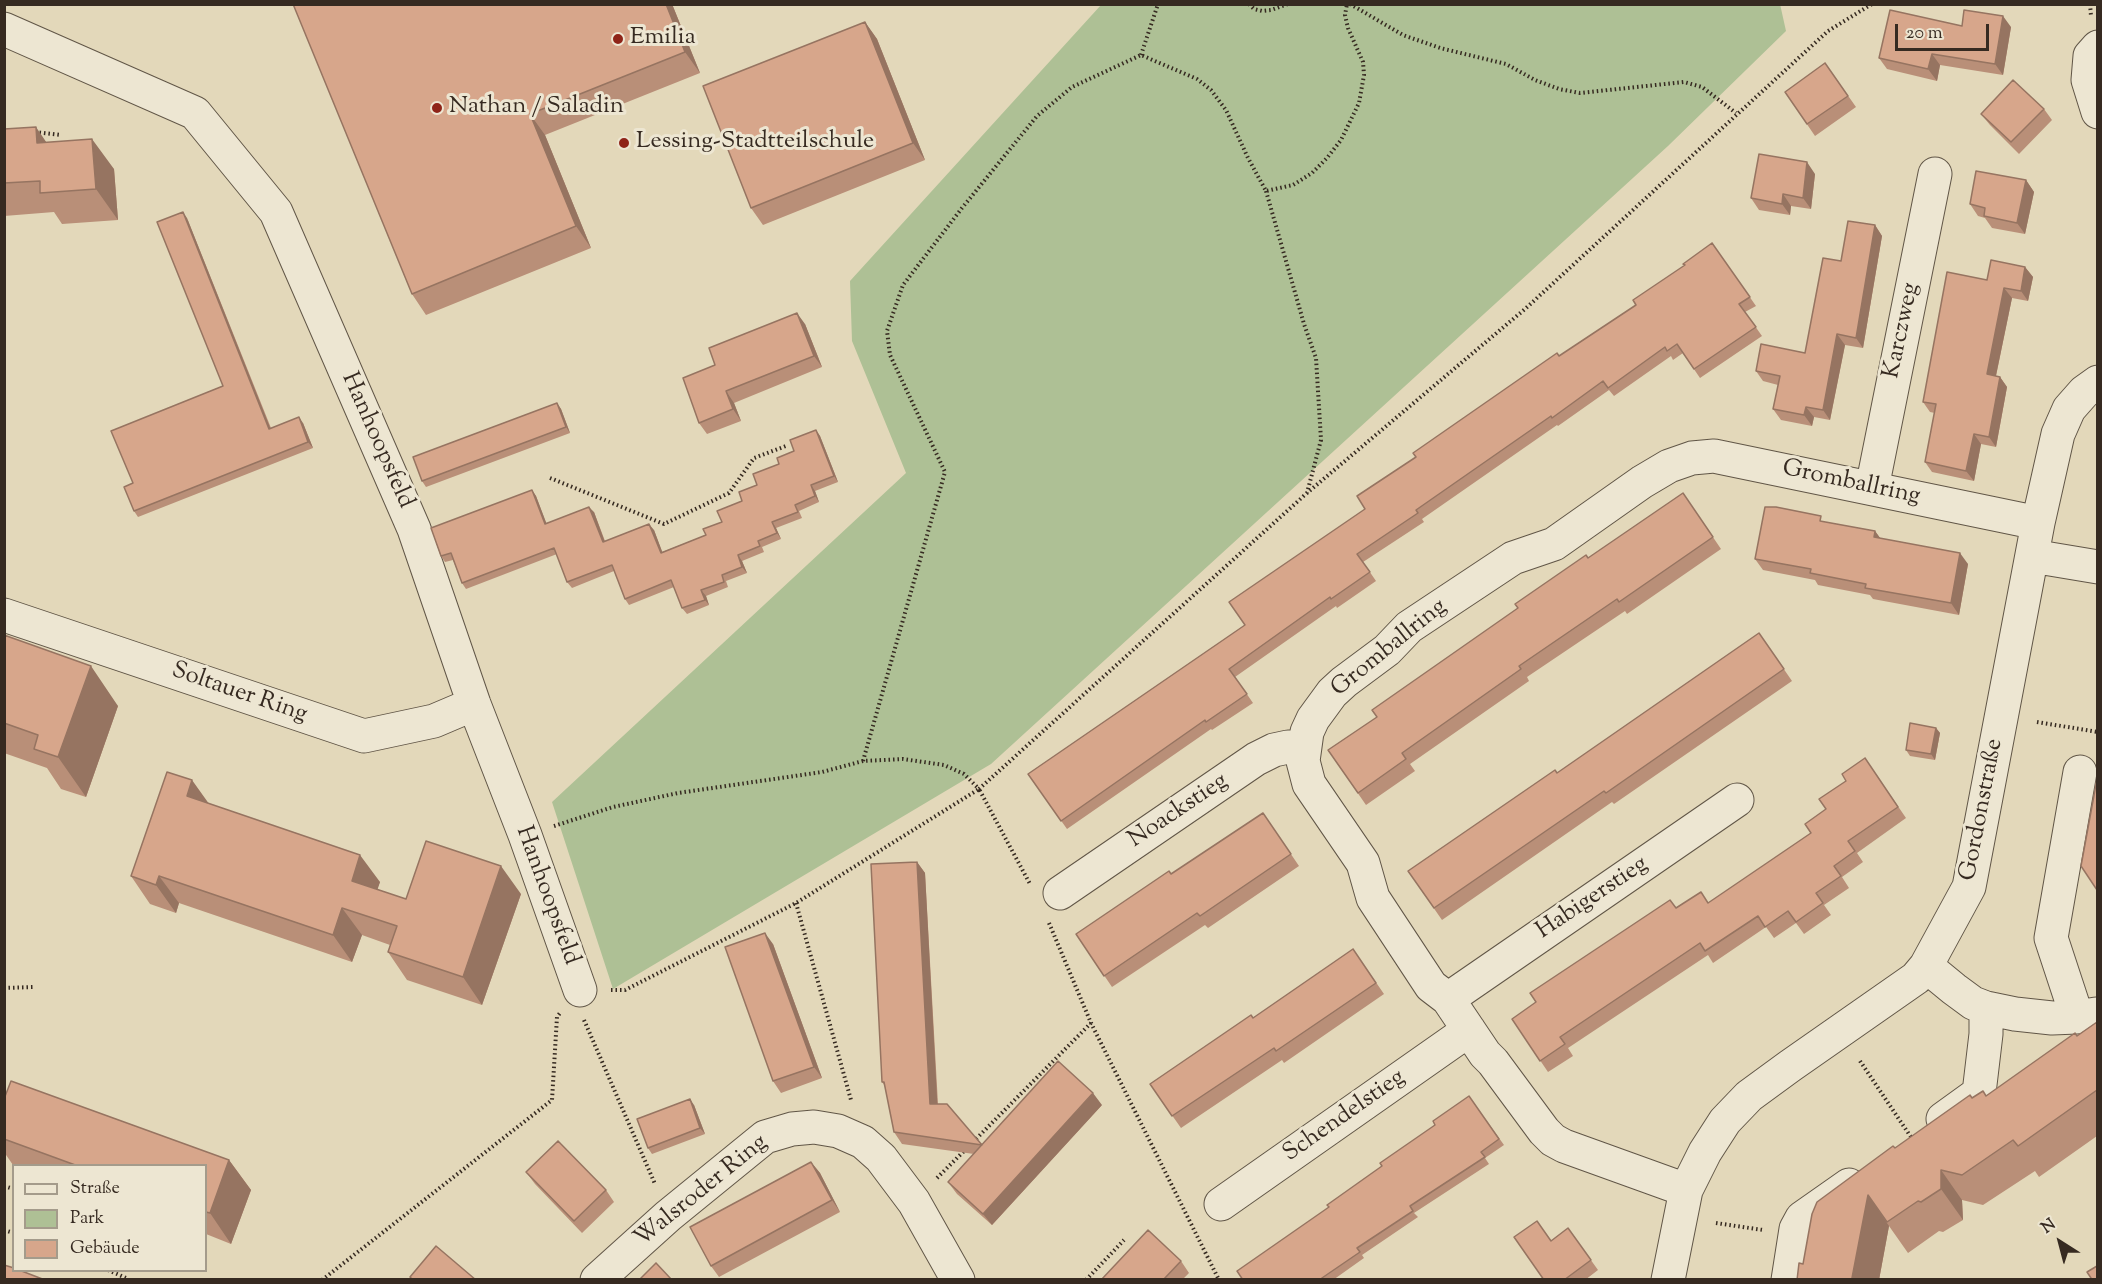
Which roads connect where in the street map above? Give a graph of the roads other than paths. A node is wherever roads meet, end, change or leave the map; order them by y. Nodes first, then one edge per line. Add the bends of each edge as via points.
1 (4, 29) edge
2 (2097, 47) edge
3 (2097, 112) edge
4 (1935, 174) dead end
5 (2097, 382) edge
6 (1872, 488) junction
7 (2038, 523) junction
8 (2032, 556) junction
9 (2097, 567) edge
10 (4, 615) edge
11 (474, 704) junction
12 (1304, 747) junction
13 (2080, 772) dead end
14 (1737, 800) dead end
15 (1045, 898) road end
16 (1926, 966) junction
17 (580, 990) road end
18 (1448, 999) junction
19 (1986, 1008) junction
20 (2087, 1015) edge
21 (1469, 1030) junction
22 (1913, 1140) edge
23 (1876, 1166) edge
24 (1686, 1190) junction
25 (1221, 1204) dead end
26 (597, 1280) edge
27 (958, 1280) edge
28 (1668, 1280) edge
29 (1788, 1280) edge

1 - 11 street, Hanhoopsfeld via 195,112 276,212 414,529
2 - 3 street via 2090,56 2088,80
4 - 6 street, Karczweg
5 - 7 street, Gordonstraße via 2076,400 2064,419
6 - 7 street, Gromballring
6 - 12 street, Gromballring via 1714,456 1669,466 1554,544 1513,558 1409,627 1387,650 1332,693 1313,719
7 - 8 street, Gordonstraße
8 - 9 street
8 - 16 street, Gordonstraße via 1969,887
10 - 11 street, Soltauer Ring via 364,736 434,721
11 - 17 street, Hanhoopsfeld
12 - 15 street, Noackstieg via 1274,750 1256,759
12 - 18 street, Gromballring via 1303,761 1310,784 1363,863 1373,898 1431,986
13 - 20 street via 2051,938
14 - 18 street, Habigerstieg
16 - 19 street
16 - 24 street, Gordonstraße via 1900,990 1749,1096 1725,1121
18 - 21 street, Gromballring
19 - 20 street via 2052,1018
19 - 22 street via 1979,1094
21 - 24 street, Gromballring via 1553,1140
21 - 25 street, Schendelstieg
23 - 29 street via 1802,1218 1796,1229
24 - 28 street, Gordonstraße
26 - 27 street, Walsroder Ring via 765,1137 814,1126 863,1142 882,1158 914,1202

